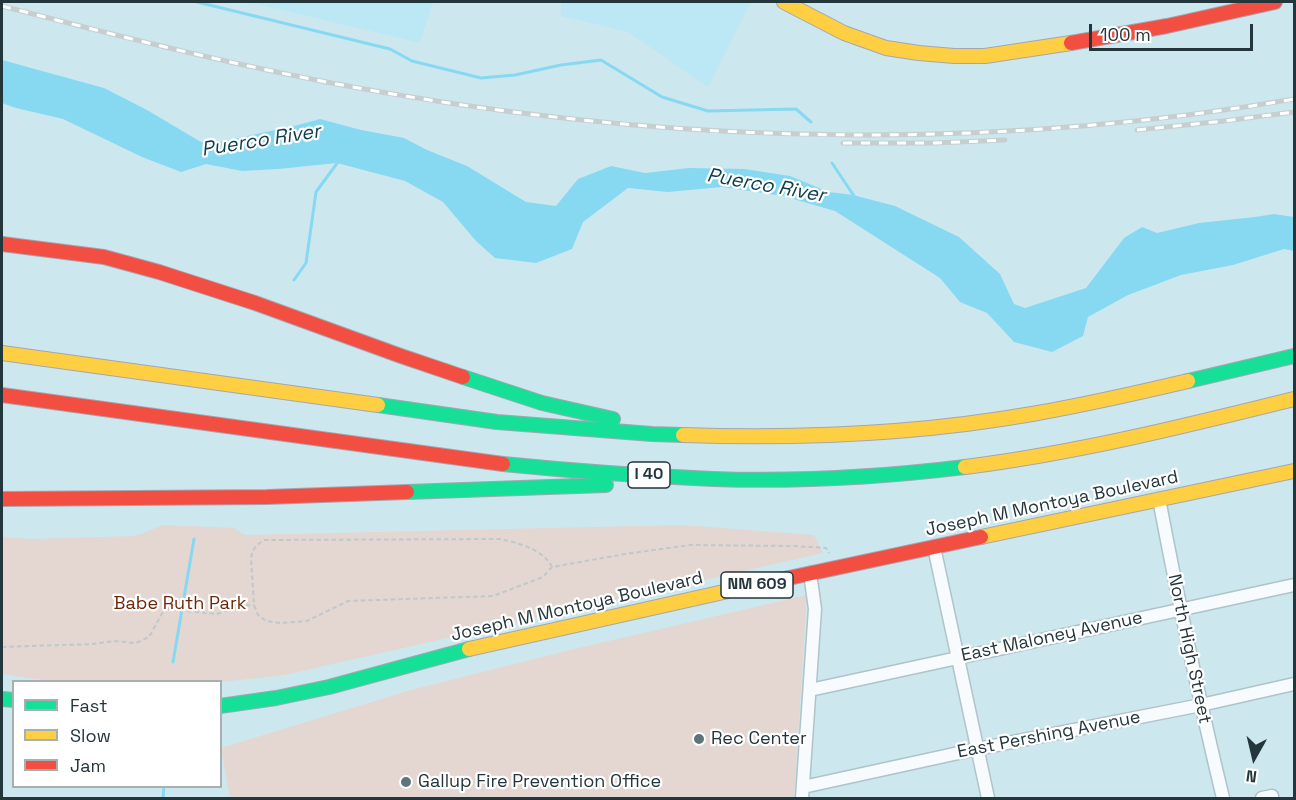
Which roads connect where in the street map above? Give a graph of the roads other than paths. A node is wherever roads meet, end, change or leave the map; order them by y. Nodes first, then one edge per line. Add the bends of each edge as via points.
1 (786, 2) edge
2 (1275, 2) edge
3 (2, 243) edge
4 (2, 353) edge
5 (1294, 356) edge
6 (2, 394) edge
7 (1294, 399) edge
8 (797, 435) junction
9 (1294, 471) edge
10 (821, 477) junction
11 (2, 499) edge
12 (1159, 499) junction
13 (934, 547) junction
14 (810, 573) junction
15 (1294, 585) edge
16 (1180, 609) junction
17 (958, 658) junction
18 (1294, 684) edge
19 (810, 690) junction
20 (1201, 705) junction
21 (222, 706) edge
22 (977, 749) junction
23 (803, 793) edge
24 (988, 798) edge
25 (1223, 798) edge

1 - 2 main road via 844,33 886,48 985,56 1167,26
3 - 8 main road via 104,257 159,272 542,403 604,418
4 - 8 main road via 497,422 652,434
5 - 8 main road via 1032,414 944,426
6 - 10 main road, I 40 via 488,463 715,479
7 - 10 main road, I 40 via 1022,459
9 - 12 main road, Joseph M Montoya Boulevard / NM 609
10 - 11 main road via 267,497
12 - 13 main road, Joseph M Montoya Boulevard / NM 609
12 - 16 street, North High Street
13 - 14 main road, Joseph M Montoya Boulevard / NM 609
13 - 17 street
14 - 19 street via 815,609
14 - 21 main road, Joseph M Montoya Boulevard / NM 609 via 489,644 329,687
15 - 16 street, East Maloney Avenue
16 - 17 street, East Maloney Avenue
16 - 20 street, North High Street
17 - 19 street, East Maloney Avenue
17 - 22 street
18 - 20 street, East Pershing Avenue
19 - 23 street
20 - 22 street, East Pershing Avenue
20 - 25 street, North High Street
22 - 23 street, East Pershing Avenue
22 - 24 street

